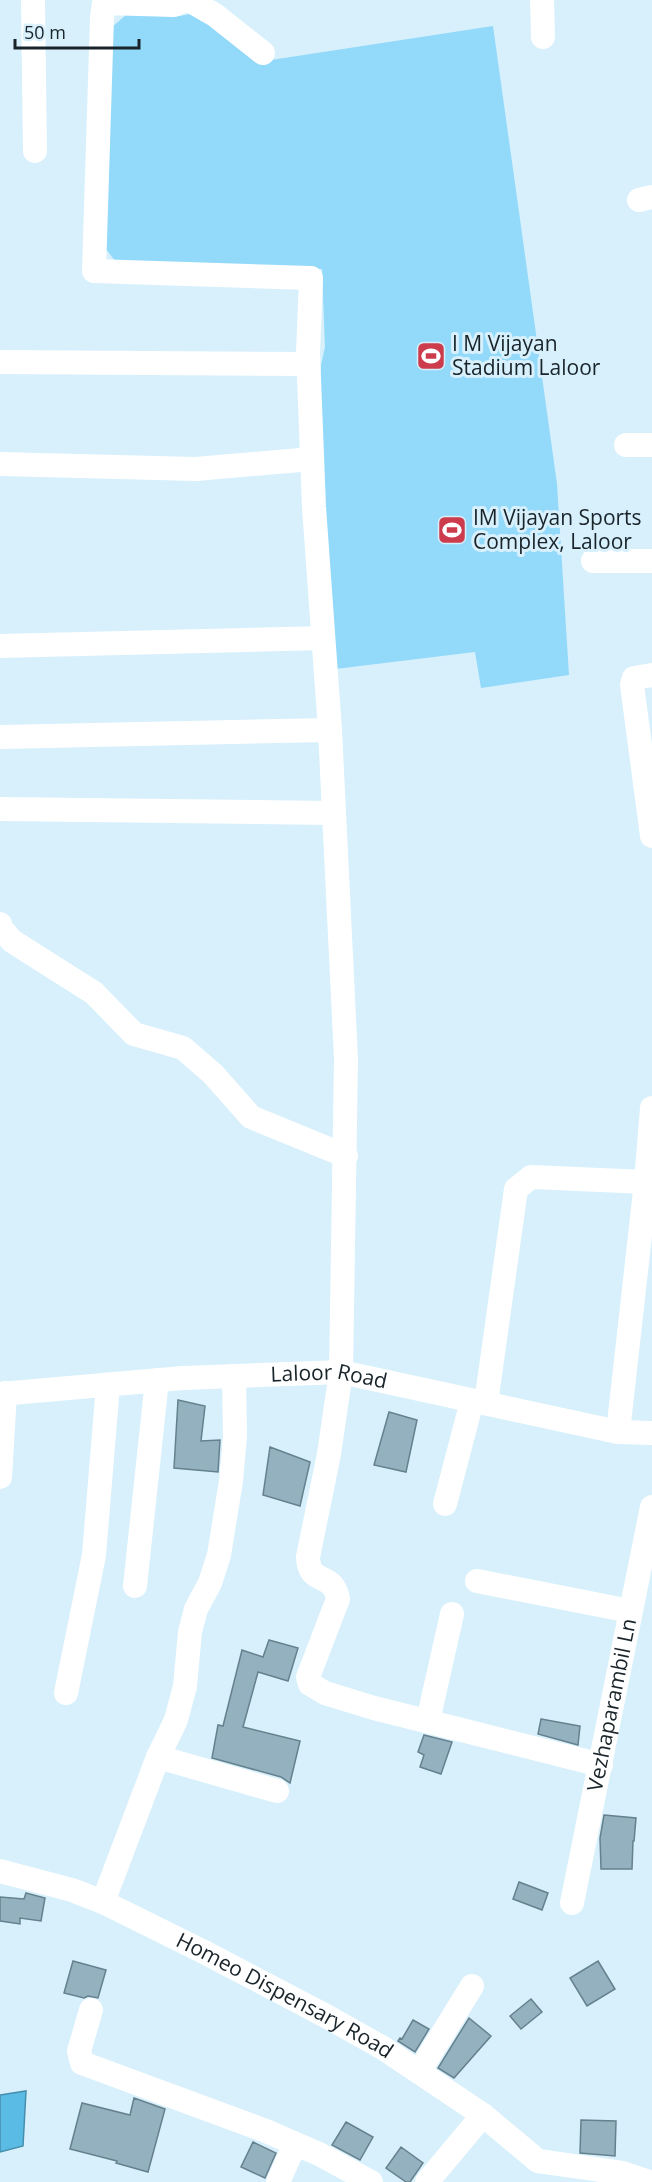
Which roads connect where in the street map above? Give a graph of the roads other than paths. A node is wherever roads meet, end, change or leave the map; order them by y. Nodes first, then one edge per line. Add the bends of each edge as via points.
1 (33, 0) edge
2 (187, 0) edge
3 (542, 0) edge
4 (543, 37) dead end
5 (263, 53) dead end
6 (35, 151) dead end
7 (0, 362) edge
8 (308, 364) junction
9 (626, 445) dead end
10 (652, 446) edge
11 (312, 459) junction
12 (0, 464) edge
13 (593, 561) dead end
14 (652, 561) edge
15 (322, 639) junction
16 (0, 646) edge
17 (652, 675) edge
18 (330, 730) junction
19 (0, 737) edge
20 (0, 809) edge
21 (334, 813) junction
22 (652, 836) edge
23 (0, 924) edge
24 (652, 1108) edge
25 (346, 1156) junction
26 (649, 1182) edge
27 (341, 1372) junction
28 (234, 1376) junction
29 (157, 1380) junction
30 (108, 1385) junction
31 (2, 1394) edge
32 (479, 1402) junction
33 (618, 1432) junction
34 (652, 1433) edge
35 (0, 1477) edge
36 (445, 1504) dead end
37 (652, 1507) edge
38 (477, 1581) dead end
39 (135, 1586) dead end
40 (630, 1611) junction
41 (452, 1614) dead end
42 (66, 1694) dead end
43 (428, 1721) junction
44 (158, 1757) junction
45 (601, 1765) junction
46 (277, 1791) dead end
47 (0, 1871) edge
48 (103, 1902) junction
49 (573, 1903) dead end
50 (472, 1986) dead end
51 (91, 2010) dead end
52 (419, 2072) junction
53 (483, 2115) junction
54 (295, 2144) junction
55 (278, 2182) edge
56 (371, 2182) edge
57 (427, 2182) edge
58 (649, 2182) edge

1 - 6 street
2 - 5 street via 215,15
2 - 8 street via 174,5 104,3 94,271 311,278
3 - 4 street
7 - 8 street
8 - 11 street
9 - 10 street
11 - 12 street via 196,469
11 - 15 street
13 - 14 street
15 - 16 street
15 - 18 street
17 - 22 street via 634,678 632,685
18 - 19 street
18 - 21 street
20 - 21 street
21 - 25 street via 346,1059
23 - 25 street via 12,941 94,993 134,1034 183,1048 213,1074 251,1117
24 - 26 street
25 - 27 street
26 - 32 street via 531,1177 516,1189
26 - 33 street
27 - 28 street, Laloor Road
27 - 32 street, Laloor Road
27 - 43 street via 308,1557 314,1575 331,1582 338,1599 308,1677 310,1684 325,1693
28 - 29 street, Laloor Road
28 - 44 street via 235,1437 219,1555 190,1632 185,1686 176,1720
29 - 30 street, Laloor Road
29 - 39 street
30 - 31 street, Laloor Road
30 - 42 street via 94,1555
31 - 35 street
32 - 33 street, Laloor Road
32 - 36 street
33 - 34 street, Laloor Road
37 - 40 street, Vezhaparambil Ln
38 - 40 street
40 - 45 street, Vezhaparambil Ln
41 - 43 street
43 - 45 street
44 - 46 street
44 - 48 street
45 - 49 street, Vezhaparambil Ln
47 - 48 street, Homeo Dispensary Road
48 - 52 street, Homeo Dispensary Road via 326,2016
50 - 52 street
51 - 54 street via 79,2051 82,2063
52 - 53 street, Homeo Dispensary Road
53 - 57 street
53 - 58 street, Homeo Dispensary Road via 538,2161 622,2173
54 - 55 street
54 - 56 street

